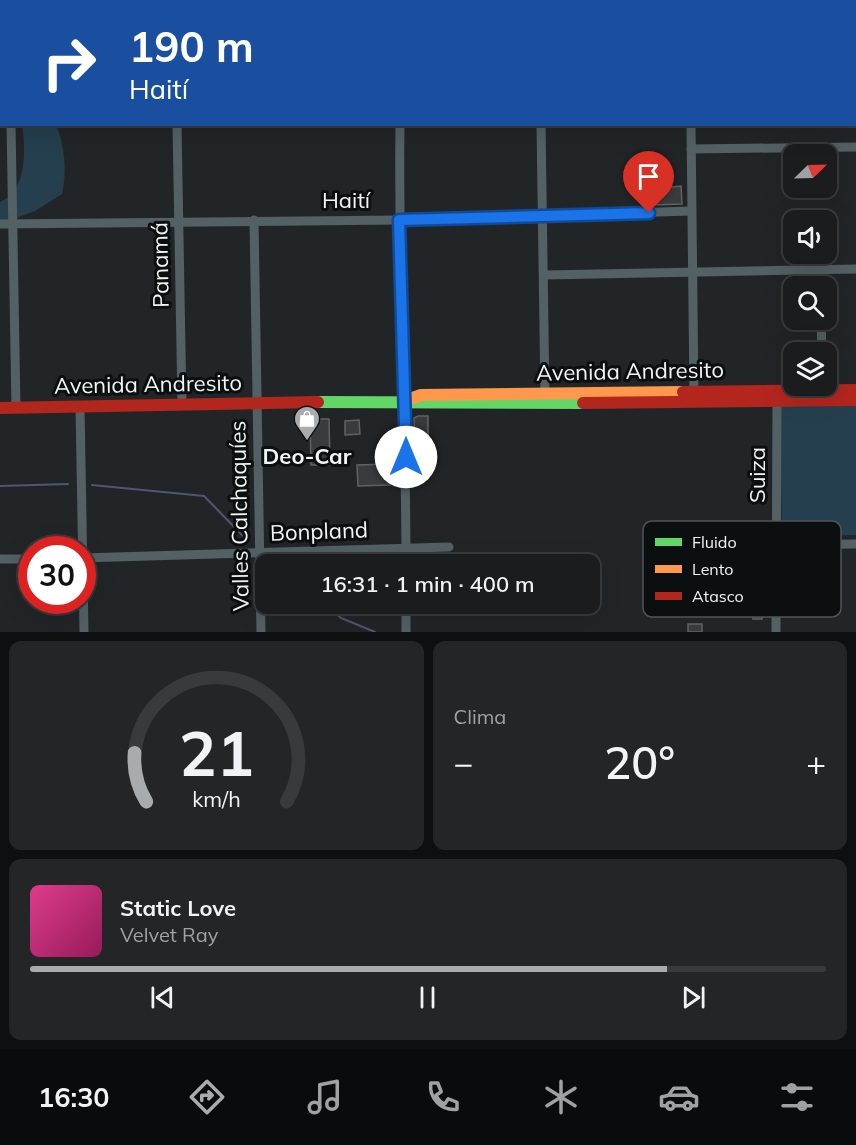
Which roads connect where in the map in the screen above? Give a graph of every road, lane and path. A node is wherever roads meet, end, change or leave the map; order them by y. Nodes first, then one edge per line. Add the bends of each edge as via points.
1 (11, 126) edge
2 (177, 126) edge
3 (400, 126) edge
4 (541, 126) edge
5 (691, 126) edge
6 (856, 147) edge
7 (691, 149) junction
8 (691, 211) junction
9 (543, 216) junction
10 (179, 220) junction
11 (254, 220) junction
12 (399, 220) junction
13 (0, 224) edge
14 (13, 224) junction
15 (856, 269) edge
16 (820, 270) junction
17 (692, 272) junction
18 (544, 275) junction
19 (820, 276) edge
20 (856, 390) edge
21 (837, 391) edge
22 (783, 395) edge
23 (777, 396) junction
24 (837, 396) edge
25 (694, 397) junction
26 (545, 398) junction
27 (405, 400) junction
28 (856, 400) edge
29 (257, 403) junction
30 (183, 405) junction
31 (80, 407) junction
32 (0, 408) edge
33 (16, 408) junction
34 (777, 521) edge
35 (83, 536) edge
36 (841, 544) edge
37 (856, 544) edge
38 (449, 547) dead end
39 (406, 548) junction
40 (260, 553) junction
41 (406, 554) edge
42 (96, 558) edge
43 (0, 559) edge
44 (18, 559) edge
45 (84, 614) edge
46 (406, 614) edge
47 (776, 617) edge
48 (84, 632) edge
49 (261, 632) edge
50 (406, 632) edge
51 (776, 632) edge

1 - 14 street
2 - 10 street, Panamá
3 - 12 street
4 - 9 street
5 - 7 street
6 - 7 street
7 - 8 street
8 - 9 street, Haití
8 - 17 street
9 - 12 street, Haití
9 - 18 street
10 - 11 street, Haití
10 - 14 street, Haití
10 - 30 street, Panamá
11 - 12 street, Haití
11 - 29 street, Valles Calchaquíes
12 - 27 street
13 - 14 street, Haití
14 - 33 street
15 - 16 street
16 - 17 street
16 - 19 street
17 - 18 street
17 - 25 street
18 - 26 street
20 - 21 main road, Avenida Andresito
22 - 23 main road, Avenida Andresito
23 - 25 main road, Avenida Andresito
23 - 34 street, Suiza
24 - 28 main road, Avenida Andresito
25 - 26 main road, Avenida Andresito
26 - 27 main road, Avenida Andresito via 421,395
27 - 29 main road, Avenida Andresito
27 - 39 street
29 - 30 main road, Avenida Andresito
29 - 40 street, Valles Calchaquíes
30 - 31 main road, Avenida Andresito
31 - 33 main road, Avenida Andresito
31 - 35 street
32 - 33 main road, Avenida Andresito
36 - 37 street
38 - 39 street, Bonpland
39 - 40 street, Bonpland
39 - 41 street
40 - 42 street, Bonpland
40 - 49 street, Valles Calchaquíes
43 - 44 street
45 - 48 street
46 - 50 street
47 - 51 street, Suiza

